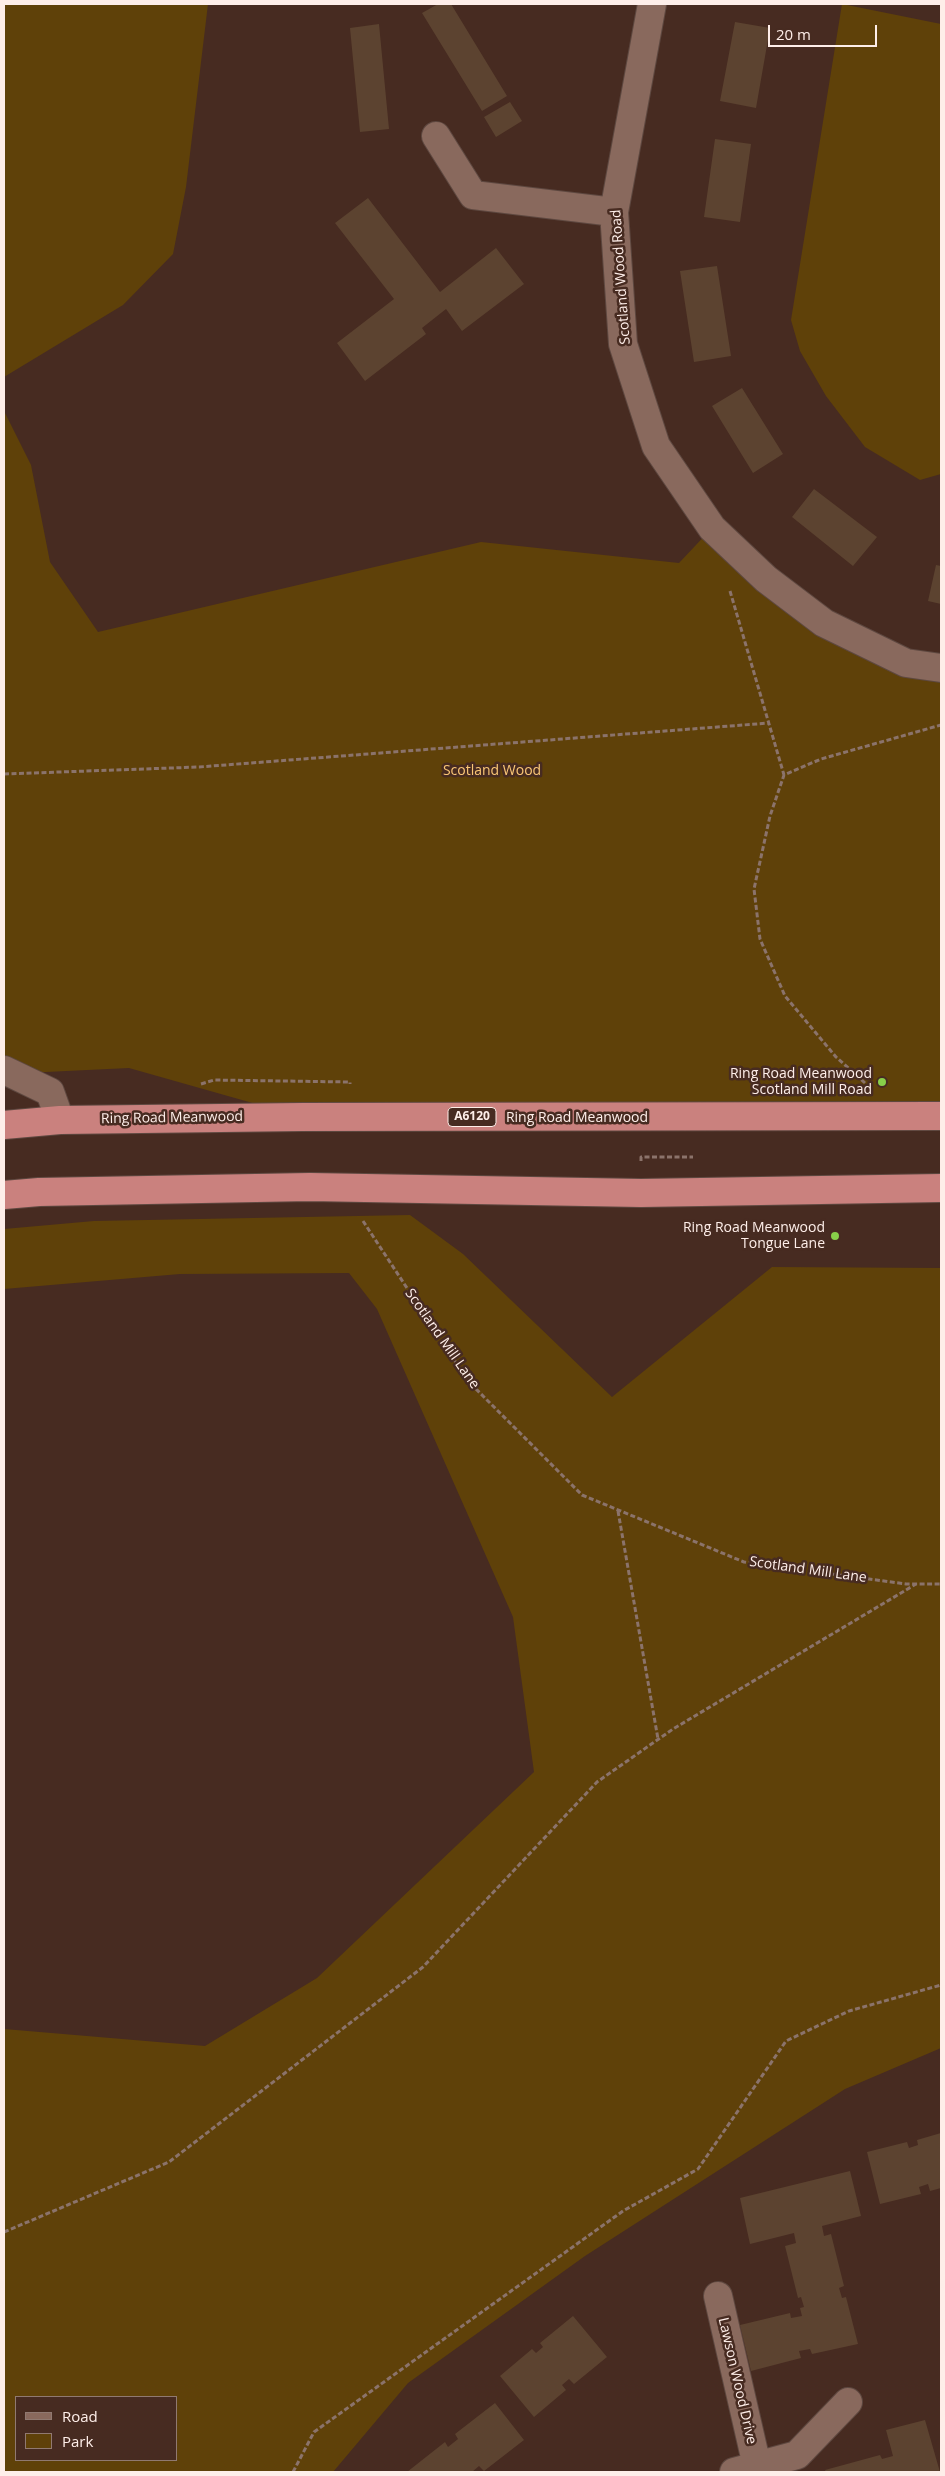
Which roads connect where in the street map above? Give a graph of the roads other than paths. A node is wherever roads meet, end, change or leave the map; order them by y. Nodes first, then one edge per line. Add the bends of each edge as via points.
1 (652, 4) edge
2 (436, 136) dead end
3 (614, 212) junction
4 (941, 668) edge
5 (4, 1070) edge
6 (941, 1116) edge
7 (60, 1120) junction
8 (4, 1125) edge
9 (941, 1188) edge
10 (4, 1195) edge
11 (718, 2296) dead end
12 (848, 2402) dead end
13 (800, 2464) edge
14 (745, 2469) edge

1 - 3 street, Scotland Wood Road
2 - 3 street via 473,195
3 - 4 street, Scotland Wood Road via 623,344 656,446 712,528 766,579 824,622 906,663
5 - 7 street via 50,1092
6 - 7 highway, Ring Road Meanwood / A6120
7 - 8 highway, Ring Road Meanwood / A6120
9 - 10 highway via 641,1193 358,1188
11 - 14 street, Lawson Wood Drive
12 - 13 street, Lawson Wood Drive
13 - 14 street, Lawson Wood Drive

